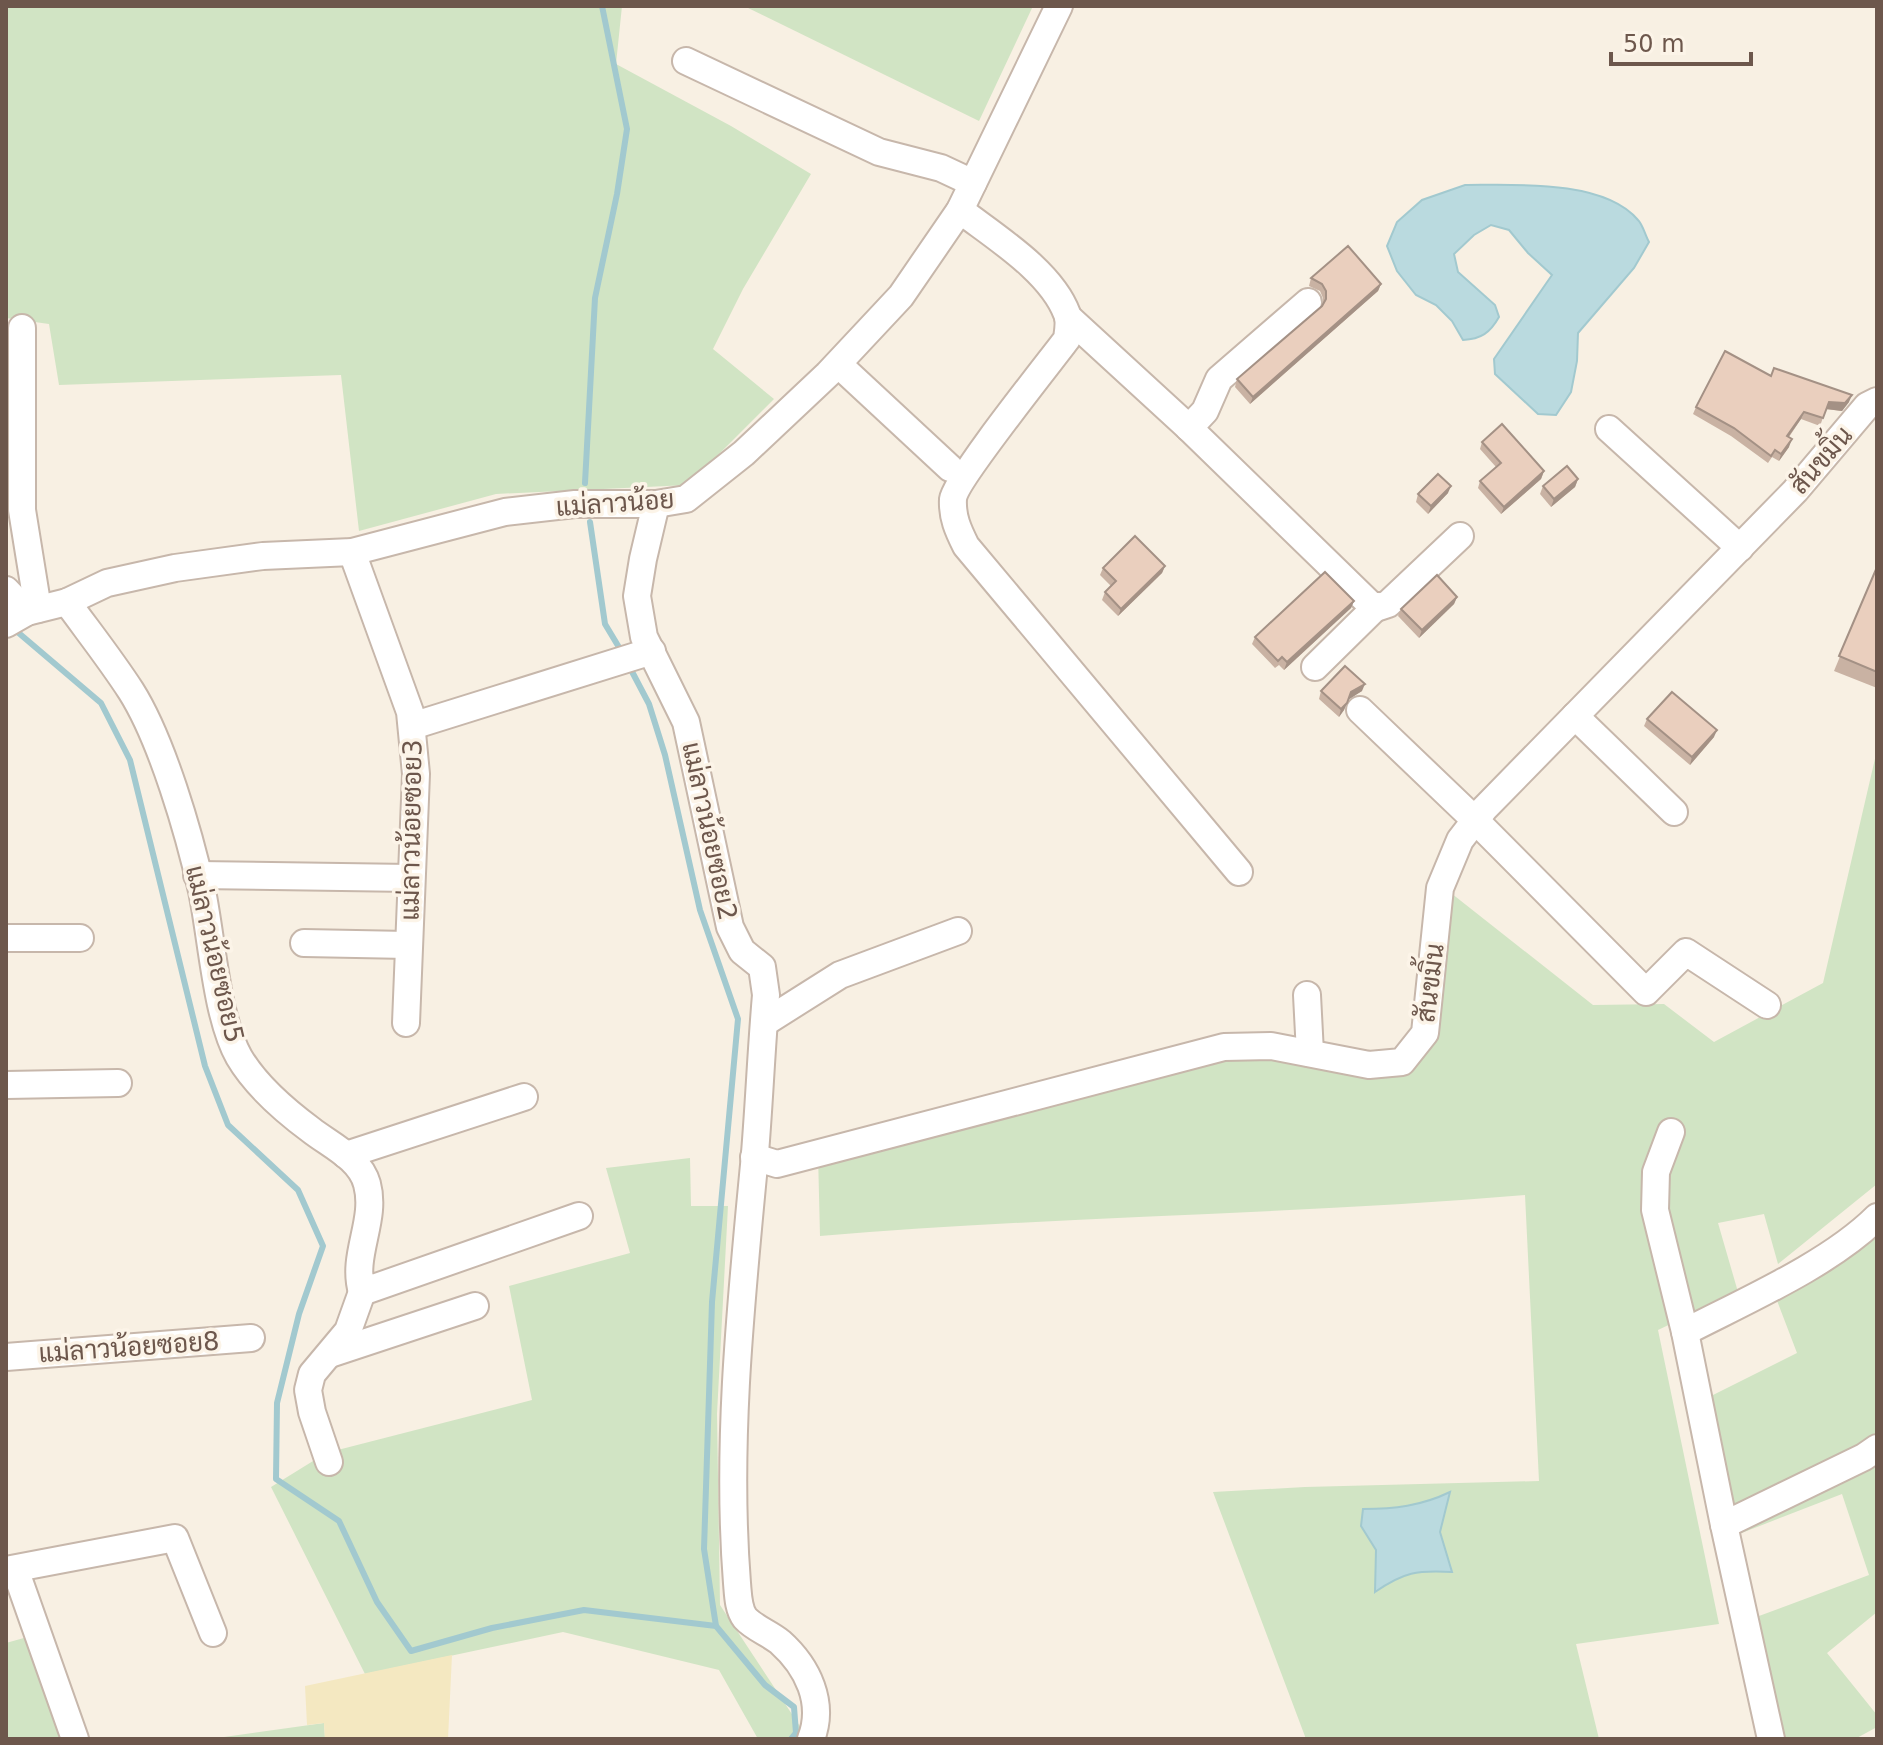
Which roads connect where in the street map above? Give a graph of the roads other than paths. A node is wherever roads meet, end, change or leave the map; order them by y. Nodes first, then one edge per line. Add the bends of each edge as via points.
1 (1059, 6) edge
2 (686, 61) dead end
3 (973, 183) junction
4 (960, 210) junction
5 (1308, 302) dead end
6 (1068, 317) junction
7 (22, 328) dead end
8 (838, 364) junction
9 (1877, 401) edge
10 (1189, 428) junction
11 (1609, 429) dead end
12 (950, 468) dead end
13 (656, 504) junction
14 (1460, 536) dead end
15 (1740, 548) junction
16 (352, 552) junction
17 (6, 590) edge
18 (67, 602) junction
19 (1377, 606) junction
20 (24, 615) edge
21 (652, 651) junction
22 (1315, 667) dead end
23 (1360, 710) dead end
24 (1575, 716) junction
25 (412, 726) junction
26 (1674, 812) dead end
27 (1475, 820) junction
28 (1239, 872) dead end
29 (197, 875) junction
30 (411, 878) junction
31 (958, 931) dead end
32 (6, 938) edge
33 (80, 938) dead end
34 (304, 943) dead end
35 (408, 945) junction
36 (1307, 995) dead end
37 (1767, 1005) dead end
38 (406, 1023) dead end
39 (764, 1023) junction
40 (1310, 1053) junction
41 (118, 1083) dead end
42 (6, 1085) edge
43 (524, 1097) dead end
44 (1671, 1132) dead end
45 (346, 1155) junction
46 (754, 1157) junction
47 (579, 1216) dead end
48 (1877, 1217) edge
49 (362, 1292) junction
50 (475, 1306) dead end
51 (1685, 1332) junction
52 (251, 1338) dead end
53 (326, 1355) junction
54 (6, 1357) edge
55 (1877, 1448) edge
56 (329, 1462) dead end
57 (1724, 1525) junction
58 (10, 1570) edge
59 (213, 1633) dead end
60 (75, 1739) edge
61 (811, 1739) edge
62 (1771, 1739) edge

1 - 3 street, แม่ลาวน้อย
2 - 3 street via 879,152 941,168
3 - 4 street, แม่ลาวน้อย
4 - 6 street via 1030,264
4 - 8 street, แม่ลาวน้อย via 901,296
5 - 10 street via 1219,379 1205,411
6 - 10 street
6 - 28 street via 1067,339 953,495 954,520 966,546
7 - 20 street
8 - 12 street
8 - 13 street, แม่ลาวน้อย via 744,453 686,499
9 - 15 street, สันขมิ้น
10 - 19 street
11 - 15 street
13 - 16 street, แม่ลาวน้อย via 575,504 505,512
13 - 21 street, แม่ลาวน้อยซอย2 via 637,596 644,637
14 - 19 street via 1388,604
15 - 24 street, สันขมิ้น
16 - 18 street, แม่ลาวน้อย via 263,556 175,568 107,583
16 - 25 street, แม่ลาวน้อยซอย3
17 - 20 street
18 - 20 street, แม่ลาวน้อย
18 - 29 street, แม่ลาวน้อยซอย5 via 132,692 152,733
19 - 22 street
21 - 25 street
21 - 39 street, แม่ลาวน้อยซอย2 via 686,722 730,927 742,951 762,967
23 - 27 street
24 - 26 street
24 - 27 street, สันขมิ้น
25 - 30 street, แม่ลาวน้อยซอย3 via 416,774
27 - 37 street via 1646,992 1686,952
27 - 40 street, สันขมิ้น via 1460,840 1440,888 1425,1033 1402,1062 1369,1065
29 - 30 street
29 - 45 street, แม่ลาวน้อยซอย5 via 224,1019 239,1057 267,1094
30 - 35 street, แม่ลาวน้อยซอย3
31 - 39 street via 840,975
32 - 33 street
34 - 35 street
35 - 38 street, แม่ลาวน้อยซอย3
36 - 40 street
39 - 46 street, แม่ลาวน้อยซอย2
40 - 46 street, สันขมิ้น via 1271,1046 1224,1047 777,1164
41 - 42 street
43 - 45 street
44 - 51 street via 1656,1172 1655,1210
45 - 49 street, แม่ลาวน้อยซอย5 via 367,1182 369,1207 357,1267
46 - 61 street, แม่ลาวน้อยซอย2 via 735,1425 739,1603 744,1617 780,1643 803,1669 817,1710
47 - 49 street
48 - 51 street via 1799,1273
49 - 53 street via 348,1331
50 - 53 street
51 - 57 street
52 - 54 street, แม่ลาวน้อยซอย8
53 - 56 street via 308,1390
55 - 57 street
57 - 62 street
58 - 59 street via 175,1538
58 - 60 street

